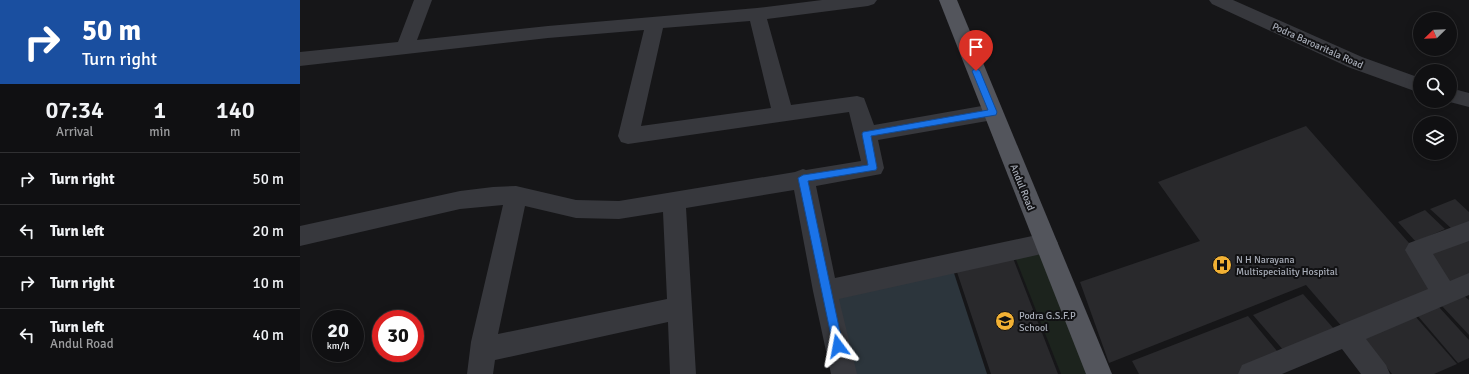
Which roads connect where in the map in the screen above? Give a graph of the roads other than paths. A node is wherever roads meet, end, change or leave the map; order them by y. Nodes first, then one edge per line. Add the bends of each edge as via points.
1 (423, 0) edge
2 (868, 0) edge
3 (948, 0) edge
4 (1218, 0) edge
5 (757, 14) junction
6 (655, 24) junction
7 (406, 47) junction
8 (300, 59) edge
9 (1413, 83) edge
10 (1457, 97) edge
11 (1469, 100) edge
12 (993, 112) junction
13 (783, 114) junction
14 (866, 134) junction
15 (803, 178) junction
16 (516, 196) junction
17 (674, 201) junction
18 (1469, 231) edge
19 (300, 236) edge
20 (1046, 243) junction
21 (1469, 284) edge
22 (825, 291) junction
23 (1445, 295) junction
24 (680, 308) junction
25 (1346, 335) junction
26 (482, 362) edge
27 (682, 374) edge
28 (844, 374) edge
29 (1098, 374) edge
30 (1251, 374) edge
31 (1377, 374) edge

1 - 7 street
2 - 5 street
3 - 12 main road, Andul Road
4 - 9 street, Podra Baroaritala Road via 1355,62
5 - 6 street
5 - 13 street
6 - 7 street
6 - 13 street via 628,136
7 - 8 street
10 - 11 street
12 - 14 street
12 - 20 main road, Andul Road
13 - 14 street via 857,103
14 - 15 street via 873,168
15 - 17 street
15 - 22 street
16 - 17 street via 576,209 619,210
16 - 19 street via 460,200
16 - 26 street
17 - 24 street
18 - 23 street via 1417,250
20 - 22 street
20 - 29 main road, Andul Road
21 - 23 street
22 - 28 street
23 - 25 street
24 - 26 street
24 - 27 street
25 - 30 street
25 - 31 street

